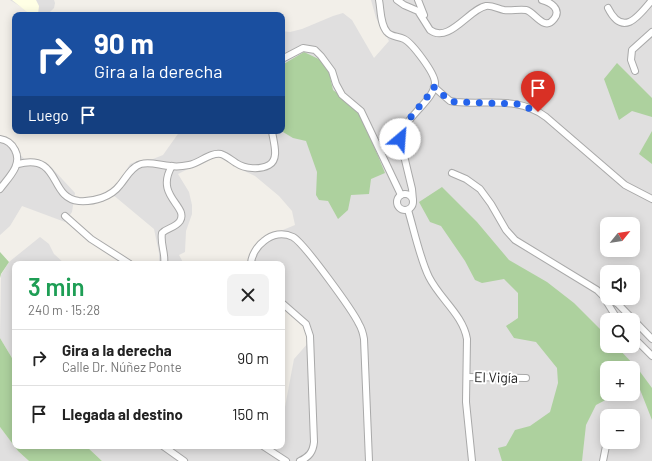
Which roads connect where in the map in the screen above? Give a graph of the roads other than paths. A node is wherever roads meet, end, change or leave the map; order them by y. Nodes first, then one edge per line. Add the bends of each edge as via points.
1 (379, 0) edge
2 (397, 0) edge
3 (418, 0) edge
4 (542, 0) edge
5 (652, 0) edge
6 (608, 8) dead end
7 (428, 26) junction
8 (652, 32) edge
9 (285, 57) edge
10 (634, 72) dead end
11 (434, 87) junction
12 (272, 134) edge
13 (0, 139) edge
14 (18, 164) junction
15 (172, 166) junction
16 (452, 173) dead end
17 (0, 189) edge
18 (401, 195) junction
19 (652, 199) edge
20 (413, 200) junction
21 (408, 210) junction
22 (65, 216) dead end
23 (125, 261) edge
24 (164, 261) edge
25 (251, 261) edge
26 (600, 292) edge
27 (619, 305) edge
28 (285, 306) edge
29 (652, 339) edge
30 (640, 344) edge
31 (652, 356) edge
32 (467, 377) junction
33 (526, 378) dead end
34 (166, 449) edge
35 (268, 449) edge
36 (605, 449) edge
37 (184, 461) edge
38 (286, 461) edge
39 (300, 461) edge
40 (369, 461) edge
41 (472, 461) edge
42 (603, 461) edge

1 - 11 street via 386,31 412,46 433,75
2 - 7 street via 418,11
3 - 7 street
4 - 7 street via 549,2 556,9 555,18 549,23 540,21 527,10 503,10 487,5 476,10 460,25 443,32 433,32
5 - 6 street via 635,20 629,23 614,18
8 - 10 street via 632,50
9 - 18 street via 303,48 315,50 321,56 332,71 342,95 361,111
11 - 19 street via 450,101 518,104 534,109 625,185
11 - 20 street via 402,129 400,136
12 - 15 street via 275,154 268,166 241,166 219,154 191,165
13 - 14 street via 12,146 17,154
14 - 15 street via 36,162 43,165 50,170 69,198 82,201 97,199 115,191 140,164
14 - 17 street
15 - 24 street via 168,172 167,188 182,216 175,227 162,233
16 - 26 street via 480,189 515,240
18 - 20 street via 408,194
18 - 21 street via 397,199 397,204 402,210
20 - 21 street via 413,205
21 - 32 street via 426,272 465,330
22 - 23 street via 91,239
25 - 40 street via 259,245 266,239 274,235 294,237 360,324 364,339
27 - 29 street
28 - 39 street via 306,324 310,336 314,442 311,453
30 - 31 street
32 - 33 street, El Vigía
32 - 41 street via 466,402
34 - 37 street
35 - 38 street
36 - 42 street

